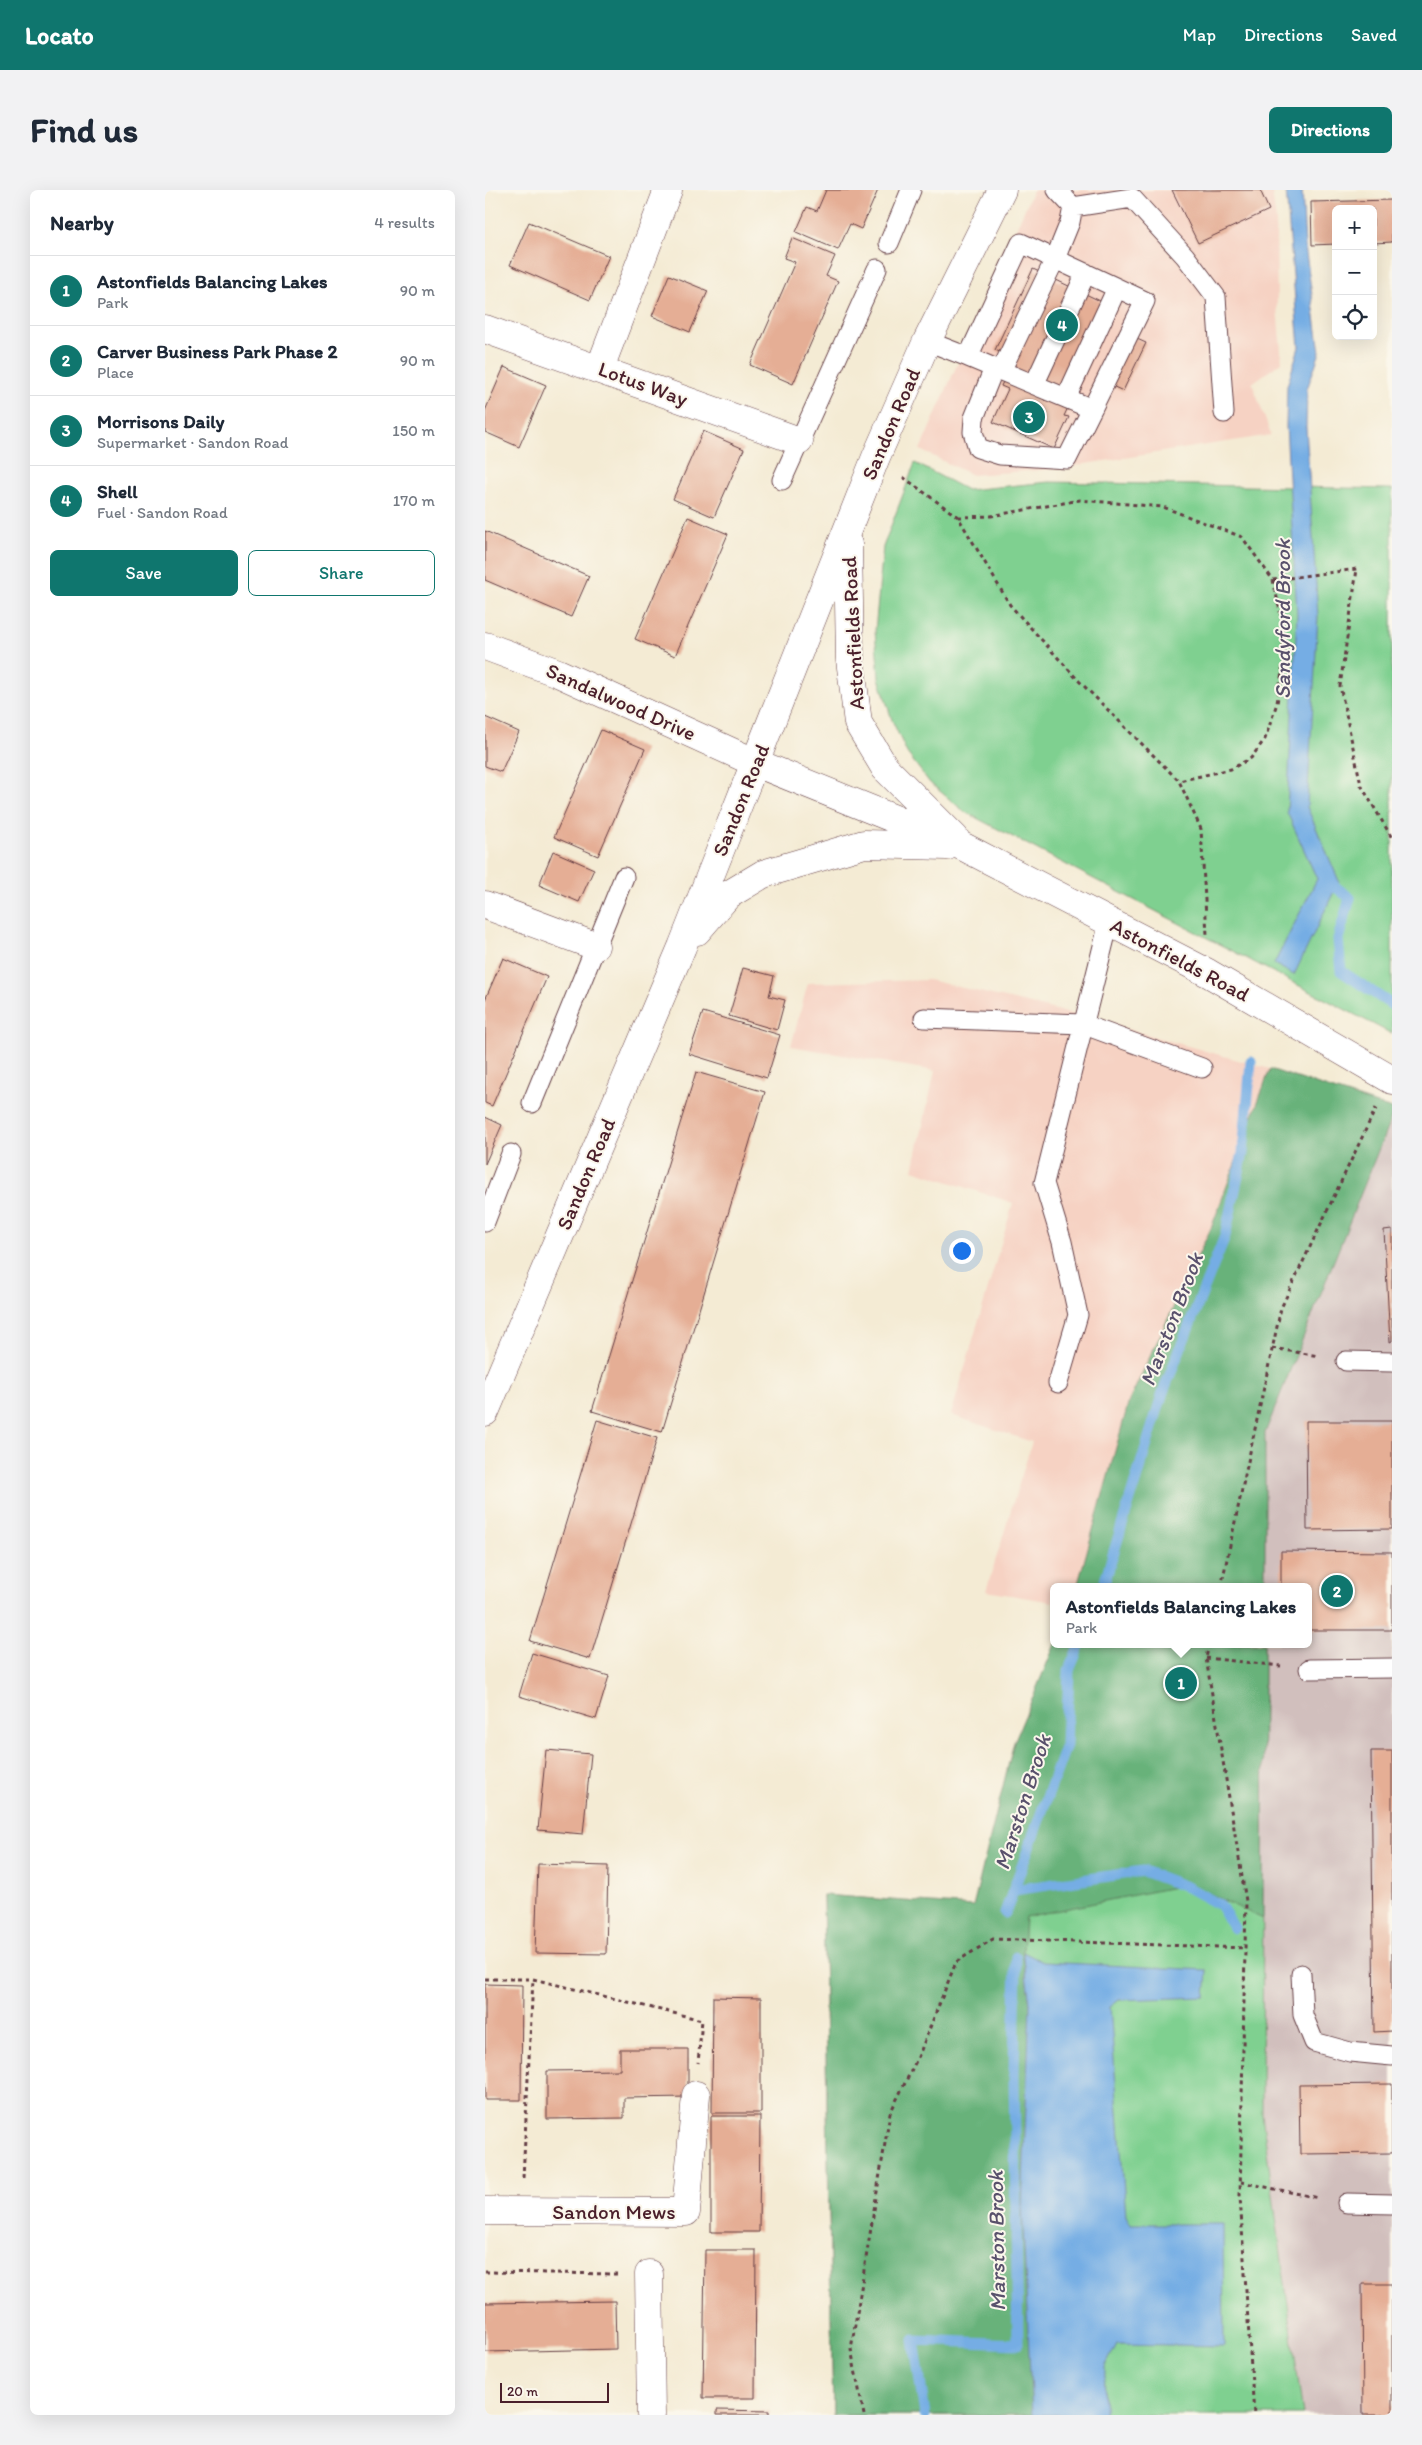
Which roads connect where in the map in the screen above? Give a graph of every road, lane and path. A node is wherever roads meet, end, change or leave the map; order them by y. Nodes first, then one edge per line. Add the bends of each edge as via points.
1 (668, 190) edge
2 (911, 190) edge
3 (1002, 190) edge
4 (1057, 190) edge
5 (1073, 207) junction
6 (889, 242) dead end
7 (1055, 259) junction
8 (877, 269) dead end
9 (1086, 273) junction
10 (1117, 288) junction
11 (485, 329) edge
12 (927, 341) junction
13 (968, 357) junction
14 (600, 368) junction
15 (997, 370) junction
16 (1034, 385) junction
17 (1066, 398) junction
18 (1092, 410) junction
19 (1224, 413) dead end
20 (799, 441) junction
21 (876, 457) junction
22 (782, 480) dead end
23 (958, 517) junction
24 (848, 530) junction
25 (1273, 580) junction
26 (485, 646) edge
27 (756, 763) junction
28 (1179, 781) junction
29 (1392, 838) edge
30 (964, 847) junction
31 (624, 877) dead end
32 (485, 905) edge
33 (1109, 922) junction
34 (595, 946) junction
35 (682, 947) junction
36 (1208, 973) junction
37 (924, 1018) dead end
38 (1082, 1024) junction
39 (1202, 1068) dead end
40 (1388, 1078) edge
41 (532, 1103) dead end
42 (511, 1154) dead end
43 (485, 1222) edge
44 (1272, 1348) junction
45 (1347, 1361) joint
46 (1392, 1362) edge
47 (1058, 1383) dead end
48 (485, 1412) edge
49 (1222, 1583) edge
50 (1208, 1648) edge
51 (1206, 1658) junction
52 (1392, 1668) edge
53 (1309, 1669) joint
54 (1246, 1948) junction
55 (1301, 1974) dead end
56 (485, 1978) edge
57 (533, 1979) junction
58 (1392, 2056) edge
59 (696, 2095) joint
60 (1241, 2182) junction
61 (1347, 2203) joint
62 (1392, 2204) edge
63 (485, 2211) edge
64 (521, 2212) junction
65 (485, 2272) edge
66 (649, 2274) joint
67 (651, 2415) edge
68 (864, 2415) edge
69 (1254, 2415) edge

1 - 14 street
2 - 6 lane
3 - 12 street, Sandon Road
4 - 5 lane
5 - 7 lane
5 - 19 lane via 1133,198 1185,256 1216,297
7 - 9 lane
7 - 13 lane via 1021,243
7 - 15 lane
8 - 20 lane
9 - 10 lane
9 - 16 lane
10 - 17 lane
10 - 18 lane via 1145,302
11 - 14 street, Lotus Way
12 - 13 lane
12 - 21 street, Sandon Road
13 - 15 lane
14 - 20 street, Lotus Way
15 - 16 lane
15 - 18 lane via 974,418 973,432 978,448 1000,456 1067,459
16 - 17 lane
17 - 18 lane
20 - 22 lane
21 - 23 path
21 - 24 street, Sandon Road
23 - 25 path via 991,516 1080,500 1163,507 1242,537
23 - 28 path via 1010,605
24 - 27 street, Sandon Road
24 - 30 street, Astonfields Road via 850,659 858,723 885,768
25 - 28 path via 1282,620 1283,659 1277,703 1265,739 1251,758 1231,769
25 - 29 path via 1357,569 1340,686 1361,785
26 - 27 street, Sandalwood Drive via 558,673
27 - 30 street, Astonfields Road
27 - 35 street, Sandon Road
28 - 36 path via 1201,829
30 - 33 street, Astonfields Road
30 - 35 street, Astonfields Road via 864,844 763,874 728,895
31 - 34 lane
32 - 34 street
33 - 36 street, Astonfields Road
33 - 38 lane
34 - 41 lane
35 - 48 street, Sandon Road
36 - 40 street, Astonfields Road
37 - 38 lane
38 - 39 lane
38 - 47 lane via 1044,1183 1062,1242 1078,1315
40 - 44 path via 1281,1308
42 - 43 lane
44 - 45 path
44 - 49 path
45 - 46 lane
50 - 51 path
51 - 53 path
51 - 54 path via 1246,1901
52 - 53 lane
54 - 60 path
54 - 68 path via 993,1939 957,1962 919,2054 890,2113 851,2349
55 - 58 lane via 1303,2015 1314,2042 1350,2052
56 - 57 path
57 - 59 path via 702,2020
57 - 64 path
59 - 64 street, Sandon Mews via 686,2212
60 - 61 path
60 - 69 path
61 - 62 lane
63 - 64 street, Sandon Mews
65 - 66 path
66 - 67 street

